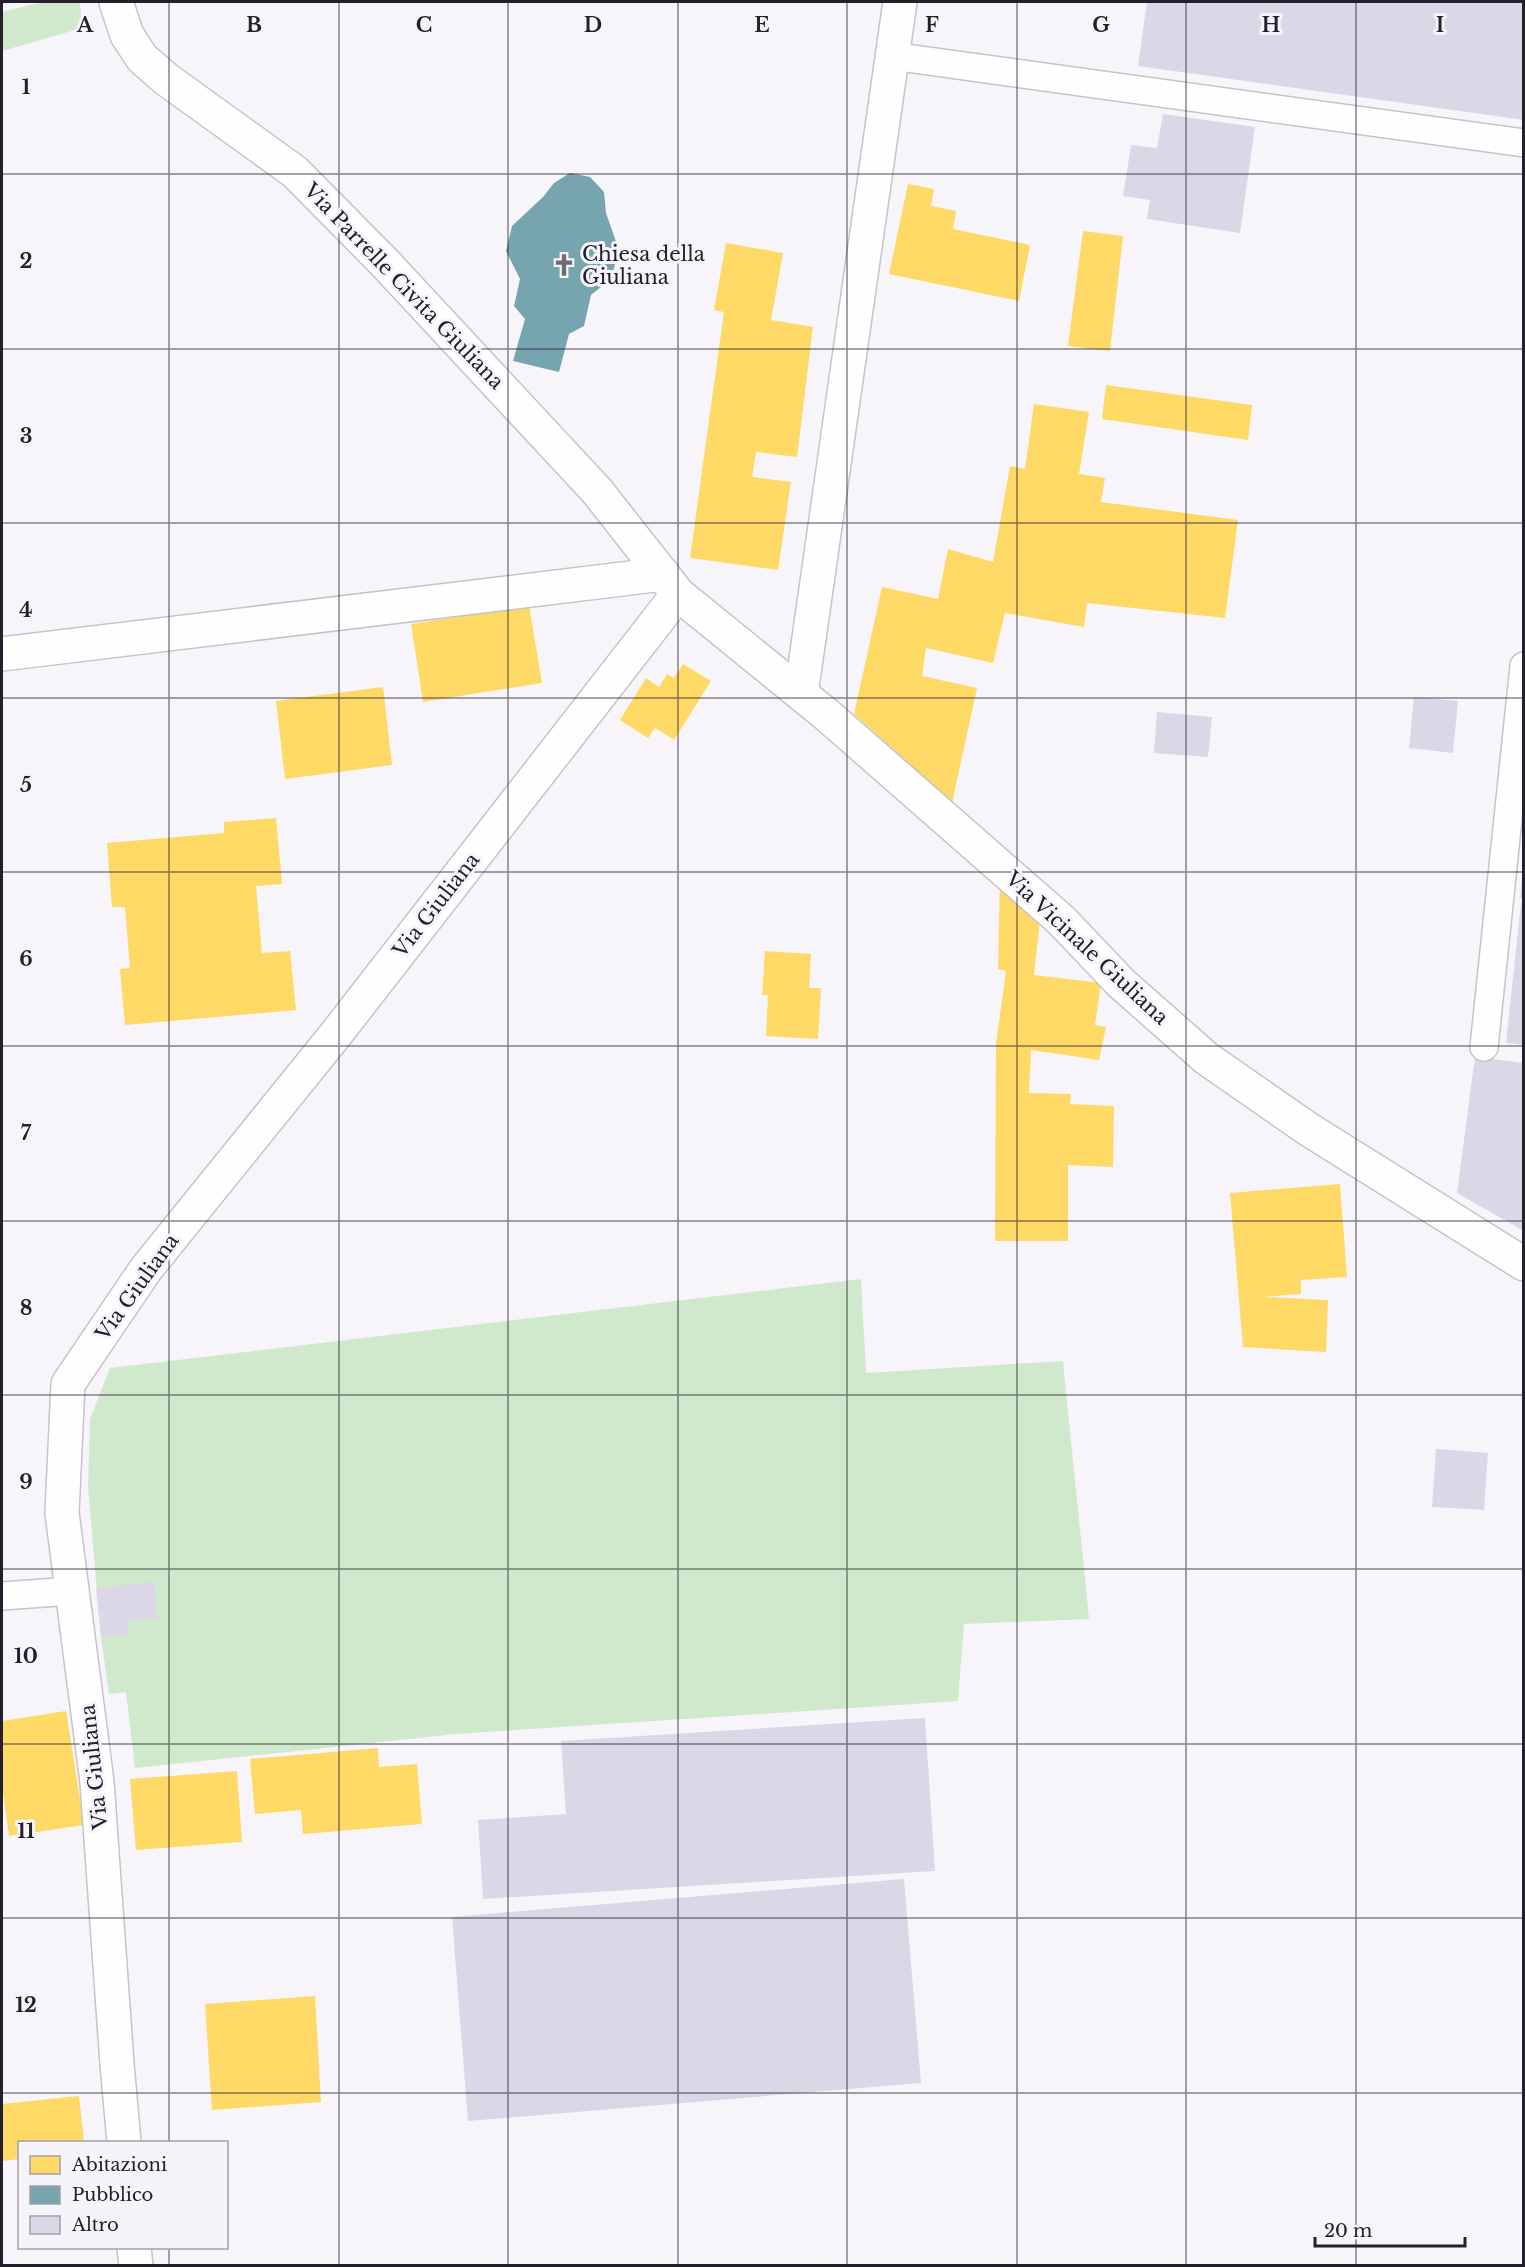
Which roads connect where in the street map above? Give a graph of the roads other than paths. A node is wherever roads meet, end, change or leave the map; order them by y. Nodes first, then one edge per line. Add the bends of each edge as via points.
1 (900, 2) edge
2 (116, 3) edge
3 (892, 56) junction
4 (1524, 143) edge
5 (670, 584) junction
6 (2, 654) edge
7 (1524, 666) edge
8 (801, 694) junction
9 (1484, 1047) dead end
10 (1524, 1264) edge
11 (72, 1591) junction
12 (2, 1596) edge
13 (124, 2141) edge
14 (134, 2249) edge
15 (136, 2265) edge

1 - 3 street
2 - 5 street, Via Parrelle Civita Giuliana via 127,35 142,58 295,172 597,491
3 - 4 lane
3 - 8 street
5 - 6 street
5 - 8 street, Via Vicinale Giuliana
5 - 11 street, Via Giuliana via 336,1034 146,1269 68,1384 62,1513
7 - 9 lane
8 - 10 street, Via Vicinale Giuliana via 1061,920 1121,983 1206,1058 1308,1129
11 - 12 lane
11 - 13 street, Via Giuliana via 98,1782
14 - 15 street

